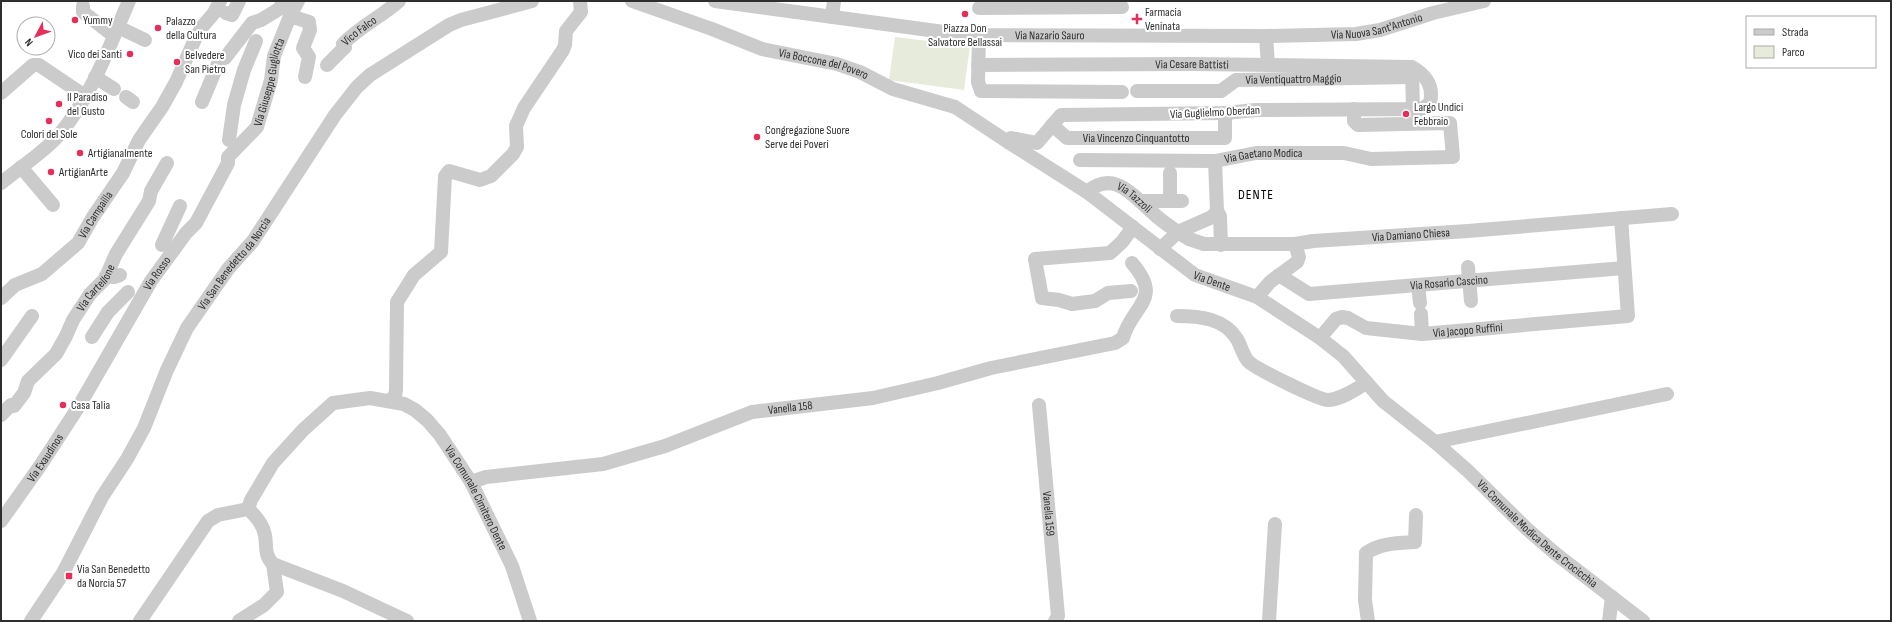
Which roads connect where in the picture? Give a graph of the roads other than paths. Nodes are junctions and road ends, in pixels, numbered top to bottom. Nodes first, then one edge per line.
1 (129, 1) edge
2 (239, 1) edge
3 (289, 1) edge
4 (298, 1) edge
5 (399, 1) edge
6 (532, 1) edge
7 (580, 1) edge
8 (632, 1) edge
9 (714, 1) edge
10 (834, 1) edge
11 (1484, 1) edge
12 (734, 2) edge
13 (83, 6) dead end
14 (1122, 7) dead end
15 (220, 8) edge
16 (979, 8) dead end
17 (290, 16) junction
18 (832, 17) junction
19 (259, 31) junction
20 (116, 32) junction
21 (979, 35) junction
22 (1266, 36) junction
23 (145, 40) dead end
24 (978, 64) junction
25 (327, 65) dead end
26 (1268, 65) junction
27 (1408, 72) junction
28 (95, 77) junction
29 (305, 77) dead end
30 (114, 89) dead end
31 (1137, 91) dead end
32 (1185, 91) junction
33 (1122, 92) dead end
34 (1, 93) edge
35 (85, 96) junction
36 (202, 102) dead end
37 (1354, 109) junction
38 (1410, 110) junction
39 (1228, 113) junction
40 (1186, 114) junction
41 (1122, 122) dead end
42 (1052, 125) junction
43 (229, 140) dead end
44 (1008, 142) junction
45 (1123, 149) junction
46 (228, 157) joint
47 (1231, 157) junction
48 (1080, 160) dead end
49 (1215, 161) junction
50 (167, 163) dead end
51 (21, 167) junction
52 (1170, 173) dead end
53 (1, 183) edge
54 (1087, 192) junction
55 (1140, 201) junction
56 (53, 205) dead end
57 (180, 206) dead end
58 (1217, 211) junction
59 (1672, 214) dead end
60 (1621, 218) junction
61 (1133, 227) junction
62 (1178, 232) junction
63 (1295, 244) junction
64 (162, 245) dead end
65 (1221, 245) junction
66 (1160, 249) junction
67 (1132, 263) dead end
68 (1468, 267) dead end
69 (1624, 268) junction
70 (1279, 275) junction
71 (1469, 282) junction
72 (1418, 285) junction
73 (1131, 291) dead end
74 (128, 292) dead end
75 (1257, 297) junction
76 (1, 298) edge
77 (1471, 301) dead end
78 (32, 316) dead end
79 (1177, 316) dead end
80 (1422, 334) junction
81 (92, 337) dead end
82 (1320, 338) junction
83 (1, 360) edge
84 (1367, 383) junction
85 (86, 392) joint
86 (1668, 394) dead end
87 (390, 400) junction
88 (1039, 405) dead end
89 (9, 409) edge
90 (1435, 442) junction
91 (471, 482) junction
92 (248, 509) junction
93 (1416, 515) dead end
94 (1, 521) edge
95 (1275, 524) dead end
96 (273, 564) junction
97 (1612, 597) junction
98 (31, 621) edge
99 (140, 621) edge
100 (239, 621) edge
101 (407, 621) edge
102 (530, 621) edge
103 (1055, 621) edge
104 (1269, 621) edge
105 (1368, 621) edge
106 (1609, 621) edge
107 (1642, 621) edge

1 - 20 street
2 - 15 street, Via Campailla
3 - 19 street
4 - 17 street, Via Giuseppe Gugliotta
5 - 25 street, Vico Falco
6 - 98 street, Via San Benedetto da Norcia
7 - 87 street
8 - 44 street, Via Boccone del Povero
9 - 12 street, Via Nazario Sauro
10 - 18 street
11 - 22 street, Via Nuova Sant'Antonio
12 - 18 street, Via Nazario Sauro
13 - 20 street
14 - 16 street
15 - 76 street, Via Campailla
17 - 29 street
17 - 46 street, Via Giuseppe Gugliotta
18 - 21 street, Via Nazario Sauro
19 - 36 street
19 - 43 street
20 - 23 street
20 - 28 street
21 - 22 street, Via Nazario Sauro
21 - 24 street
22 - 26 street
24 - 26 street, Via Cesare Battisti
24 - 33 street
26 - 27 street, Via Cesare Battisti
27 - 32 street, Via Ventiquattro Maggio
27 - 38 street
27 - 38 street
28 - 30 street
28 - 35 street
31 - 32 street, Via Ventiquattro Maggio
32 - 40 street
34 - 35 street
35 - 51 street
37 - 38 street, Via Guglielmo Oberdan
37 - 39 street, Via Guglielmo Oberdan
37 - 47 street, Via Gaetano Modica
39 - 40 street, Via Guglielmo Oberdan
39 - 45 street, Via Vincenzo Cinquantotto
39 - 47 street
40 - 42 street, Via Guglielmo Oberdan
41 - 45 street
42 - 44 street, Via Guglielmo Oberdan
42 - 45 street, Via Vincenzo Cinquantotto
44 - 54 street, Via Dente
45 - 48 street, Via Gaetano Modica
45 - 49 street, Via Gaetano Modica
46 - 85 street, Via Rosso
47 - 49 street, Via Gaetano Modica
49 - 58 street
50 - 89 street, Via Cartellone
51 - 53 street
51 - 56 street
52 - 55 street
54 - 55 street, Via Tazzoli
54 - 61 street, Via Dente
55 - 62 street, Via Tazzoli
57 - 64 street
58 - 62 street
58 - 65 street
59 - 60 street, Via Damiano Chiesa
60 - 63 street, Via Damiano Chiesa
60 - 69 street
61 - 66 street, Via Dente
61 - 73 street
62 - 65 street, Via Damiano Chiesa
62 - 66 street
63 - 65 street, Via Damiano Chiesa
63 - 70 street
66 - 75 street, Via Dente
67 - 91 street, Vanella 158
68 - 71 street
69 - 71 street, Via Rosario Cascino
69 - 80 street, Via Jacopo Ruffini
70 - 72 street, Via Rosario Cascino
70 - 75 street
71 - 72 street, Via Rosario Cascino
71 - 77 street
72 - 80 street
74 - 81 street
75 - 82 street, Via Dente
78 - 83 street
79 - 84 street
80 - 82 street, Via Jacopo Ruffini
82 - 84 street, Via Dente
84 - 90 street, Via Dente
85 - 94 street, Via Exaudinos
86 - 90 street
87 - 91 street, Via Comunale Cimitero Dente
87 - 92 street, Via Comunale Cimitero Dente
88 - 103 street, Vanella 159
90 - 97 street, Via Comunale Modica Dente Crocicchia
91 - 102 street, Via Comunale Cimitero Dente
92 - 96 street
92 - 99 street
93 - 105 street
95 - 104 street
96 - 100 street
96 - 101 street
97 - 106 street
97 - 107 street, Via Comunale Modica Dente Crocicchia

